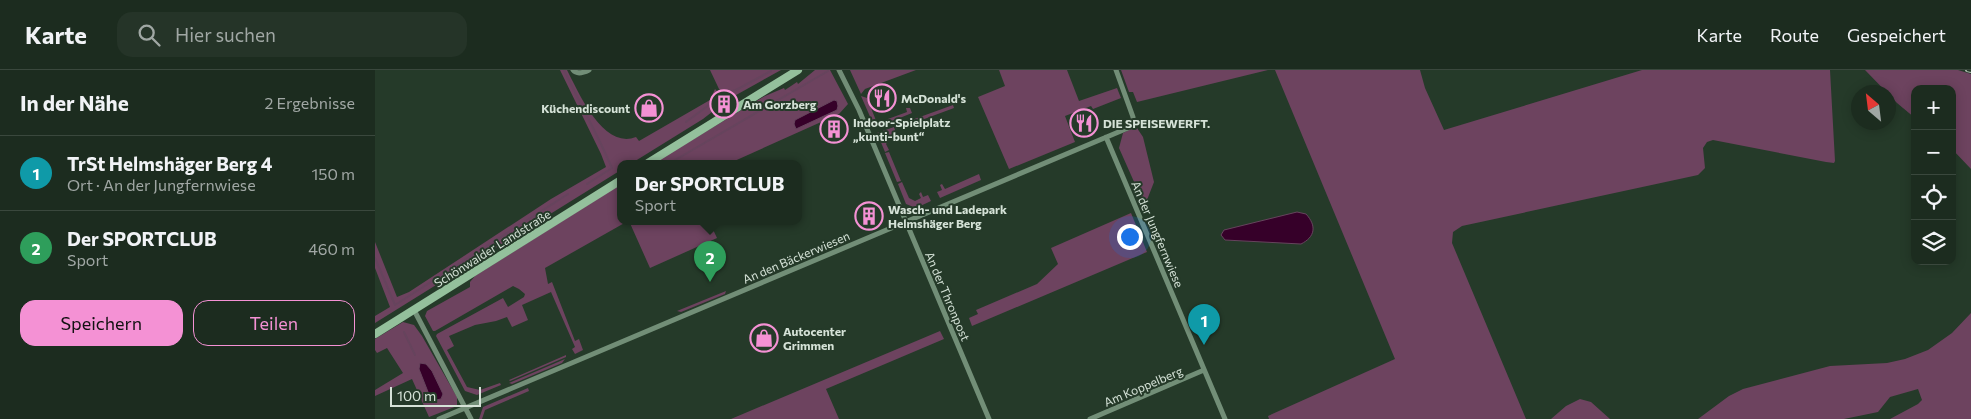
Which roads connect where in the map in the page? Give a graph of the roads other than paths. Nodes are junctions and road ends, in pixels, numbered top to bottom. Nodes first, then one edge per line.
1 (573, 70) edge
2 (589, 70) edge
3 (798, 70) edge
4 (839, 70) edge
5 (1116, 70) edge
6 (1106, 137) junction
7 (653, 160) edge
8 (617, 183) edge
9 (905, 221) junction
10 (414, 310) junction
11 (375, 334) edge
12 (1205, 370) junction
13 (466, 407) junction
14 (439, 419) edge
15 (471, 419) edge
16 (989, 419) edge
17 (1090, 419) edge
18 (1225, 419) edge

1 - 2 street
3 - 7 main road
4 - 9 street, An der Thronpost
5 - 6 street
6 - 9 street, An den Bäckerwiesen
6 - 12 street, An der Jungfernwiese
8 - 10 main road, Schönwalder Landstraße
9 - 13 street, An den Bäckerwiesen
9 - 16 street, An der Thronpost
10 - 11 main road, Schönwalder Landstraße
10 - 13 street
12 - 17 street, Am Koppelberg
12 - 18 street, An der Jungfernwiese
13 - 14 street, An den Bäckerwiesen
13 - 15 street

